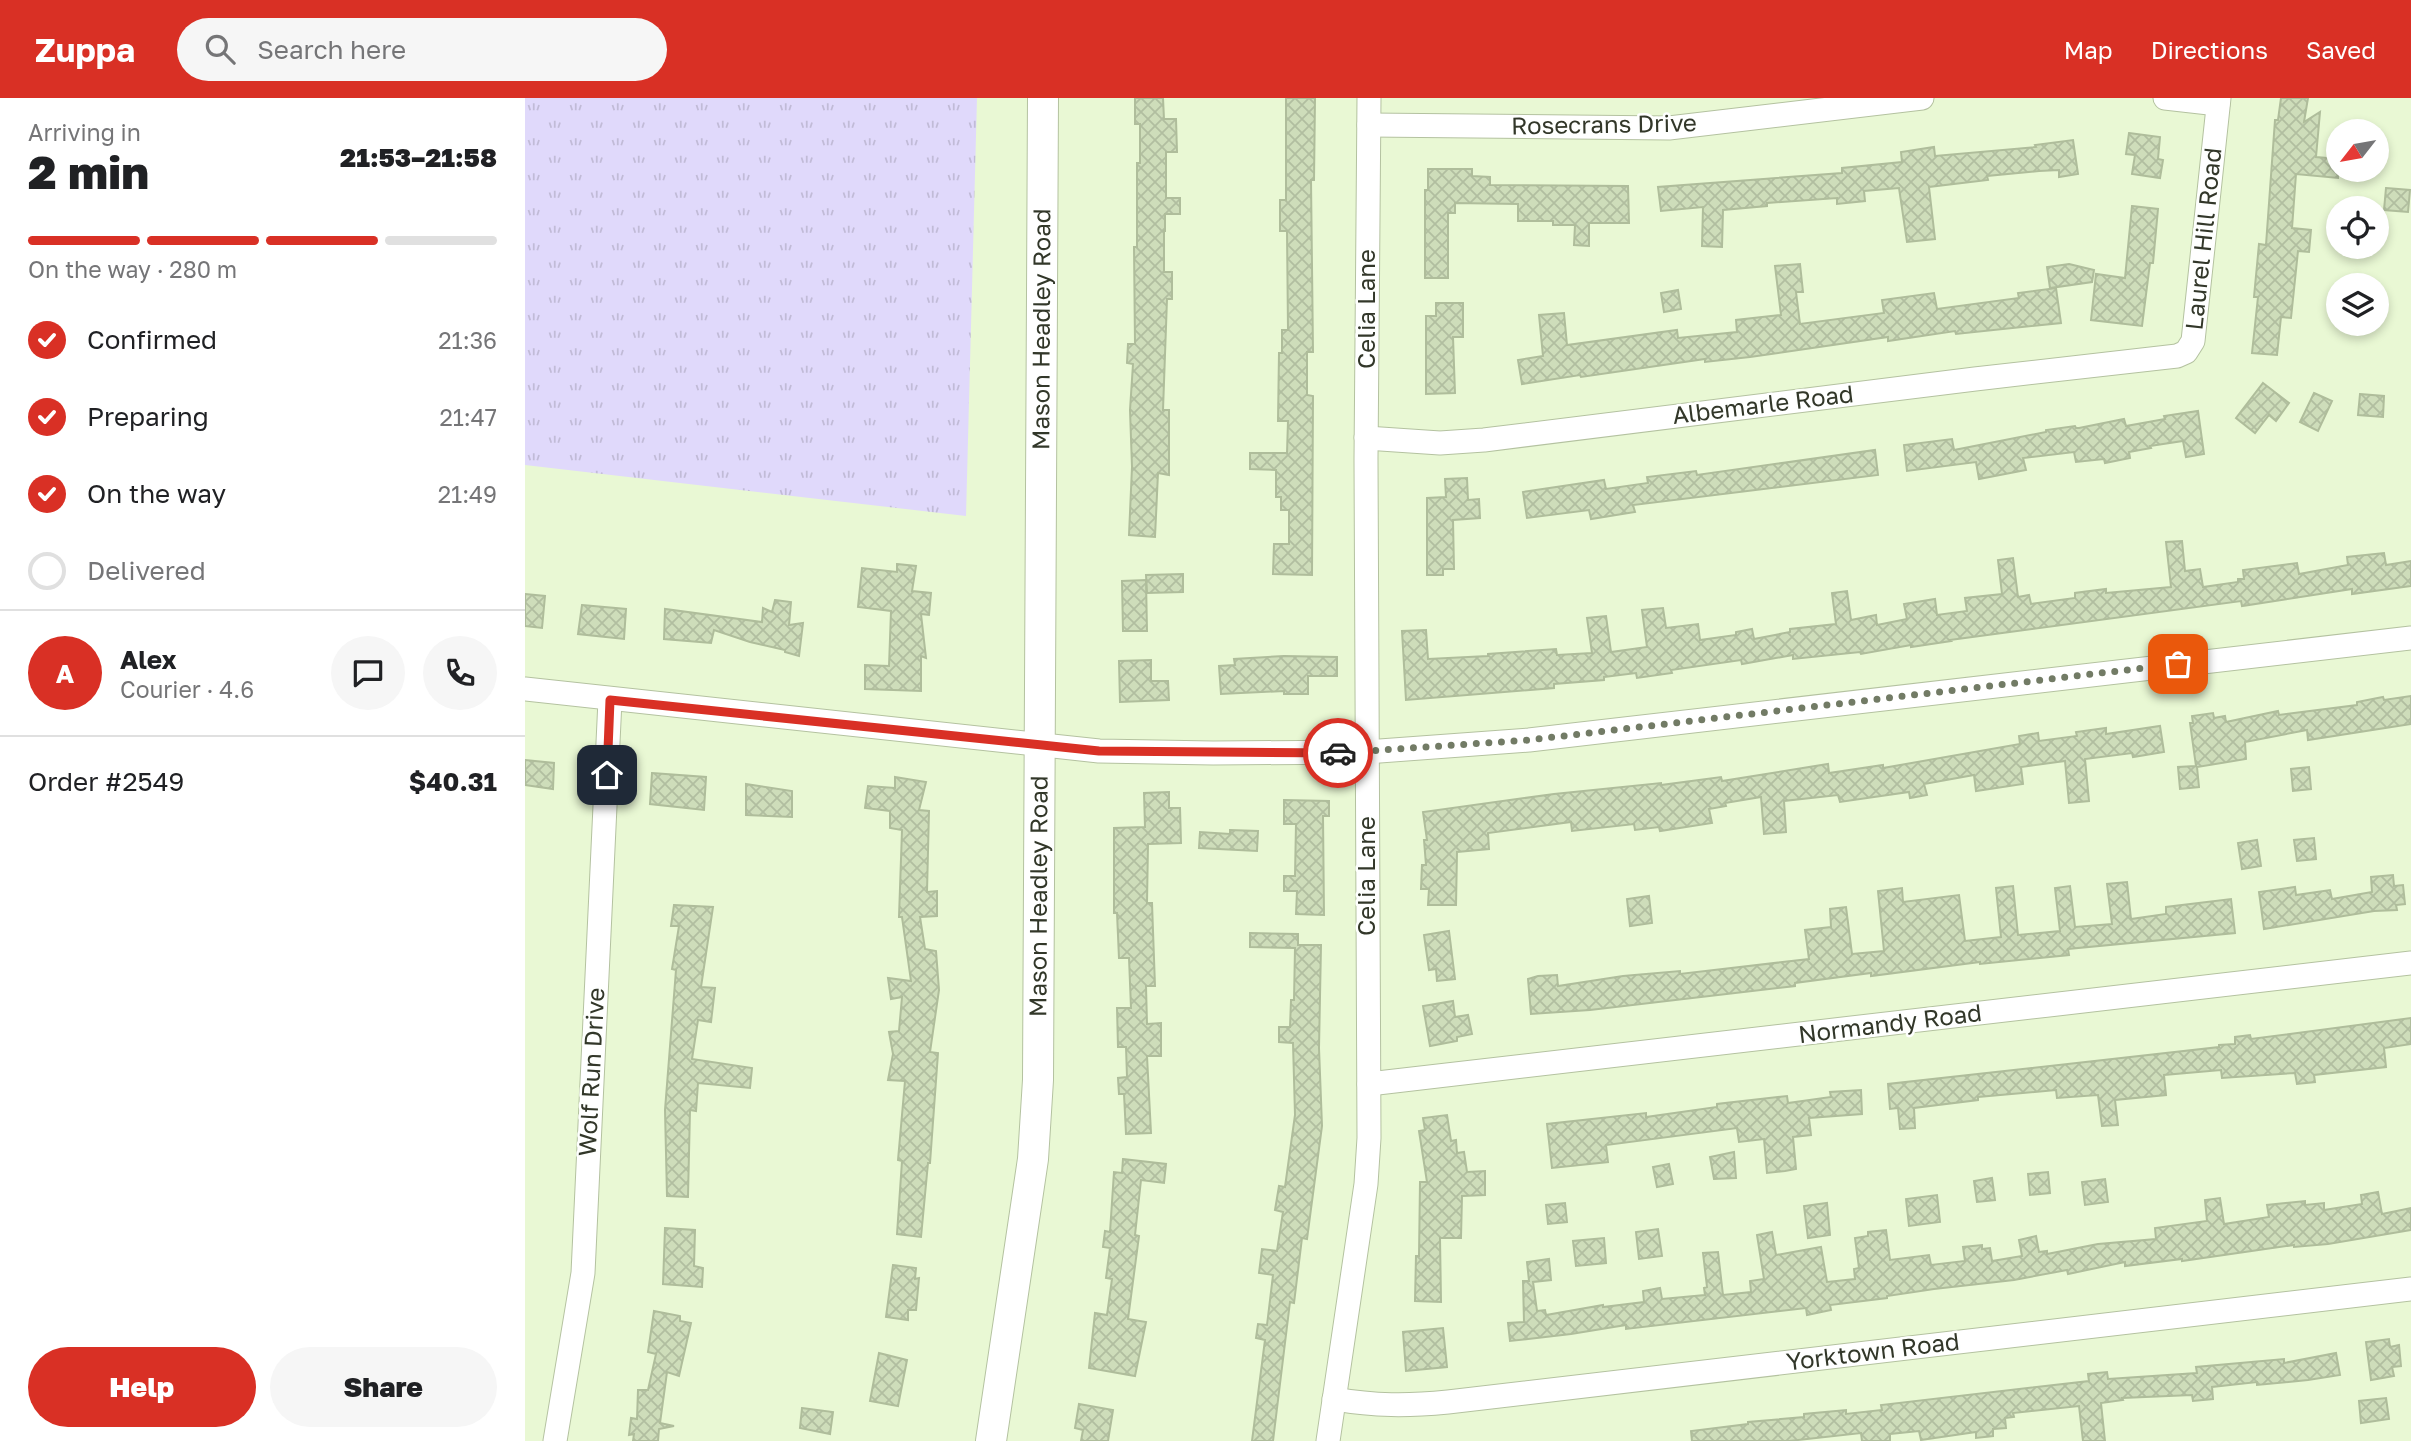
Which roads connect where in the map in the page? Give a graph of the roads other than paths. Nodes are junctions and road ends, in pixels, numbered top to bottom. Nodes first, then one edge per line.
1 (1043, 98) edge
2 (1369, 98) edge
3 (1922, 98) edge
4 (2165, 98) edge
5 (2218, 101) edge
6 (1369, 125) junction
7 (2160, 359) joint
8 (1366, 439) junction
9 (2411, 638) edge
10 (525, 689) edge
11 (610, 700) junction
12 (1039, 746) junction
13 (1366, 752) junction
14 (2411, 963) edge
15 (1369, 1084) junction
16 (2411, 1289) edge
17 (1334, 1399) junction
18 (555, 1441) edge
19 (991, 1441) edge
20 (1328, 1441) edge

1 - 12 main road, Mason Headley Road
2 - 6 street, Celia Lane
3 - 6 street, Rosecrans Drive
4 - 5 street
5 - 7 street, Laurel Hill Road
6 - 8 street, Celia Lane
7 - 8 street, Albemarle Road
8 - 13 street, Celia Lane
9 - 13 street
10 - 11 street
11 - 12 street
11 - 18 street, Wolf Run Drive
12 - 13 street
12 - 19 main road, Mason Headley Road
13 - 15 street, Celia Lane
14 - 15 street, Normandy Road
15 - 17 street, Celia Lane
16 - 17 street, Yorktown Road
17 - 20 street, Celia Lane

